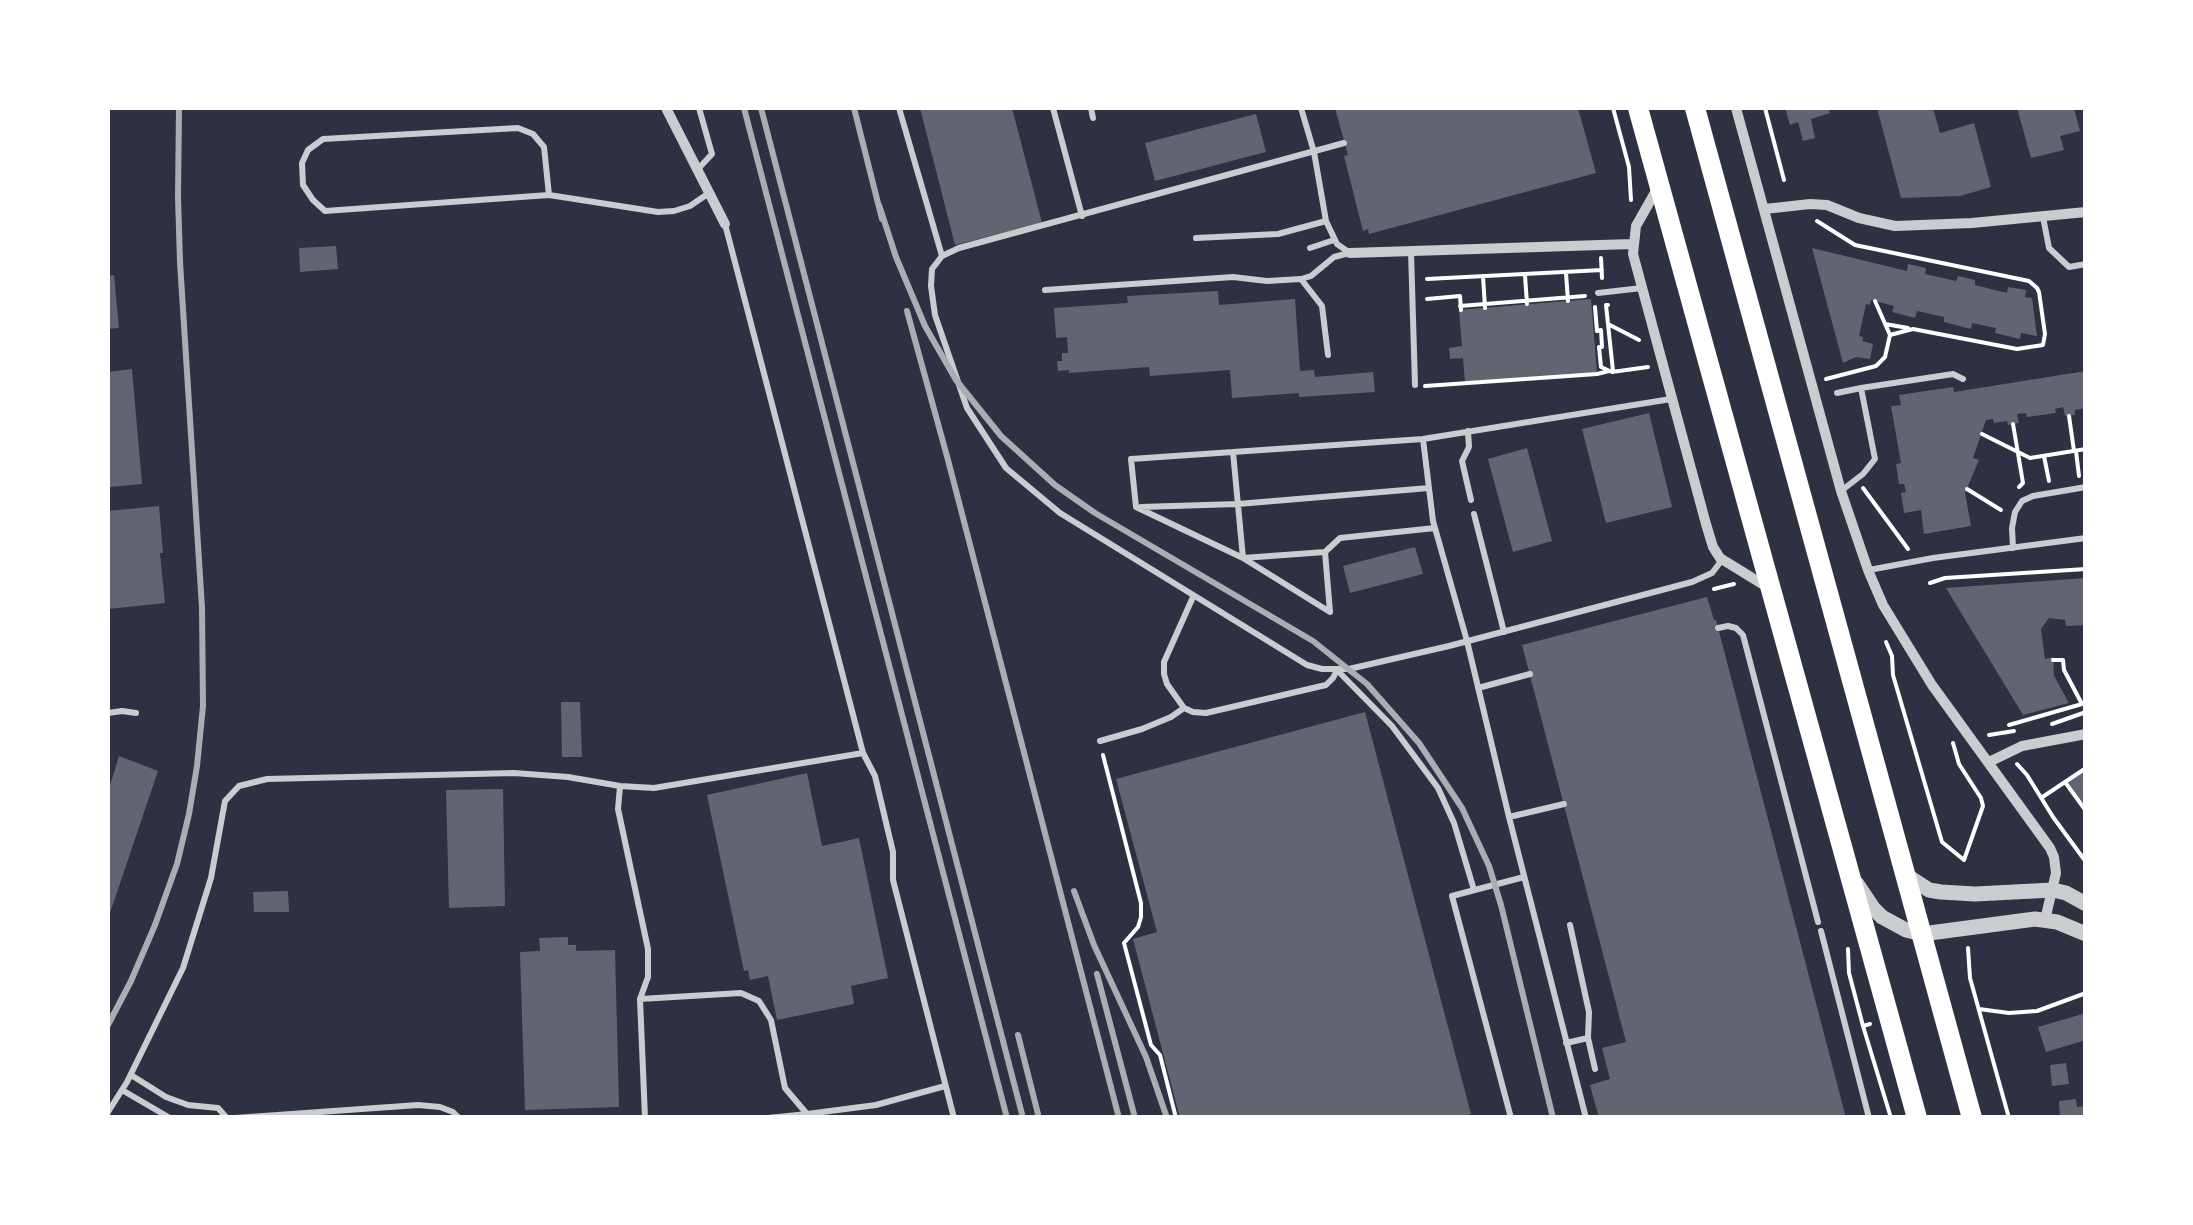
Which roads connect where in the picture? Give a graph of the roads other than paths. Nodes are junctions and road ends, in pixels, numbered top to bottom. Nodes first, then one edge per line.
1 (666, 108) edge
2 (699, 108) edge
3 (899, 108) edge
4 (1053, 108) edge
5 (1090, 108) edge
6 (1301, 108) edge
7 (1638, 108) edge
8 (1695, 108) edge
9 (1736, 108) edge
10 (1093, 118) dead end
11 (1344, 143) dead end
12 (1314, 152) junction
13 (698, 169) junction
14 (1660, 184) junction
15 (710, 193) junction
16 (549, 195) junction
17 (1765, 209) junction
18 (2086, 212) edge
19 (1082, 216) junction
20 (2043, 217) junction
21 (1326, 221) junction
22 (724, 224) joint
23 (1196, 238) dead end
24 (1334, 240) junction
25 (1632, 244) junction
26 (1310, 248) dead end
27 (1411, 252) junction
28 (1350, 253) junction
29 (942, 256) junction
30 (2086, 264) edge
31 (1301, 279) junction
32 (1642, 288) junction
33 (1045, 290) dead end
34 (1598, 293) dead end
35 (1328, 355) dead end
36 (1963, 380) dead end
37 (1415, 385) road end
38 (1861, 388) junction
39 (1837, 393) dead end
40 (1672, 399) junction
41 (1468, 431) junction
42 (1422, 439) junction
43 (1233, 452) junction
44 (2083, 487) edge
45 (1429, 488) junction
46 (1841, 491) junction
47 (1470, 500) dead end
48 (1238, 504) junction
49 (1136, 507) junction
50 (1474, 514) dead end
51 (1435, 528) junction
52 (2086, 538) edge
53 (2013, 548) junction
54 (1325, 552) junction
55 (1242, 558) junction
56 (1722, 560) junction
57 (1868, 570) junction
58 (1774, 596) junction
59 (1193, 597) junction
60 (1718, 628) dead end
61 (1504, 632) junction
62 (1467, 641) junction
63 (1337, 670) junction
64 (1530, 674) dead end
65 (1478, 688) junction
66 (1184, 708) junction
67 (136, 712) dead end
68 (108, 714) edge
69 (2086, 734) edge
70 (1100, 741) road end
71 (863, 753) junction
72 (1989, 762) junction
73 (620, 786) junction
74 (1564, 804) dead end
75 (1509, 818) junction
76 (1850, 872) junction
77 (1906, 875) junction
78 (1524, 877) junction
79 (1474, 890) junction
80 (2052, 890) junction
81 (2086, 904) edge
82 (2045, 920) junction
83 (1818, 922) dead end
84 (1570, 925) dead end
85 (1820, 932) dead end
86 (1922, 934) junction
87 (2086, 934) edge
88 (640, 999) junction
89 (1588, 1038) junction
90 (1566, 1043) junction
91 (1595, 1069) dead end
92 (131, 1075) junction
93 (945, 1086) junction
94 (122, 1090) junction
95 (108, 1112) edge
96 (807, 1116) edge
97 (170, 1118) edge
98 (227, 1118) edge
99 (235, 1118) edge
100 (458, 1118) edge
101 (645, 1118) edge
102 (768, 1118) edge
103 (954, 1118) edge
104 (1511, 1118) edge
105 (1586, 1118) edge
106 (1869, 1118) edge
107 (1917, 1118) edge
108 (1972, 1118) edge

1 - 13 street
2 - 13 lane
3 - 29 lane
4 - 19 lane
5 - 10 lane
6 - 12 lane
7 - 14 main road
8 - 77 main road
9 - 17 street
11 - 12 lane
12 - 19 lane
12 - 21 lane
13 - 15 street
14 - 25 street
14 - 58 main road
15 - 16 lane
15 - 22 street
16 - 16 lane
17 - 20 street
17 - 46 street
18 - 20 street
19 - 29 lane
20 - 30 lane
21 - 23 lane
21 - 24 lane
22 - 71 lane
24 - 26 lane
24 - 28 lane
25 - 27 street
25 - 32 street
27 - 28 street
27 - 37 lane
28 - 31 lane
29 - 59 lane
31 - 33 lane
31 - 35 lane
32 - 34 lane
32 - 40 street
36 - 38 lane
38 - 39 lane
38 - 46 lane
40 - 41 lane
40 - 56 street
41 - 42 lane
41 - 47 lane
42 - 43 lane
42 - 45 lane
43 - 48 lane
43 - 49 lane
44 - 53 lane
45 - 48 lane
45 - 51 lane
46 - 57 street
48 - 49 lane
48 - 55 lane
49 - 55 lane
50 - 61 lane
51 - 54 lane
51 - 62 lane
52 - 53 lane
53 - 57 lane
54 - 55 lane
54 - 55 lane
56 - 58 street
56 - 61 lane
57 - 72 street
58 - 76 main road
59 - 63 lane
59 - 66 lane
60 - 83 lane
61 - 62 lane
62 - 63 lane
62 - 65 lane
63 - 66 lane
63 - 79 lane
64 - 65 lane
65 - 75 lane
66 - 70 lane
67 - 68 lane
69 - 72 street
71 - 73 lane
71 - 93 lane
72 - 80 street
73 - 88 lane
73 - 92 lane
74 - 75 lane
75 - 78 lane
76 - 86 street
76 - 107 main road
77 - 80 street
77 - 86 main road
78 - 79 lane
78 - 90 lane
79 - 104 lane
80 - 81 street
80 - 82 street
82 - 86 street
82 - 87 street
84 - 89 lane
85 - 106 lane
86 - 108 main road
88 - 96 lane
88 - 101 lane
89 - 90 lane
89 - 91 lane
90 - 105 lane
92 - 94 lane
92 - 98 lane
93 - 96 lane
93 - 103 lane
94 - 95 lane
94 - 97 lane
96 - 102 lane
99 - 100 lane

